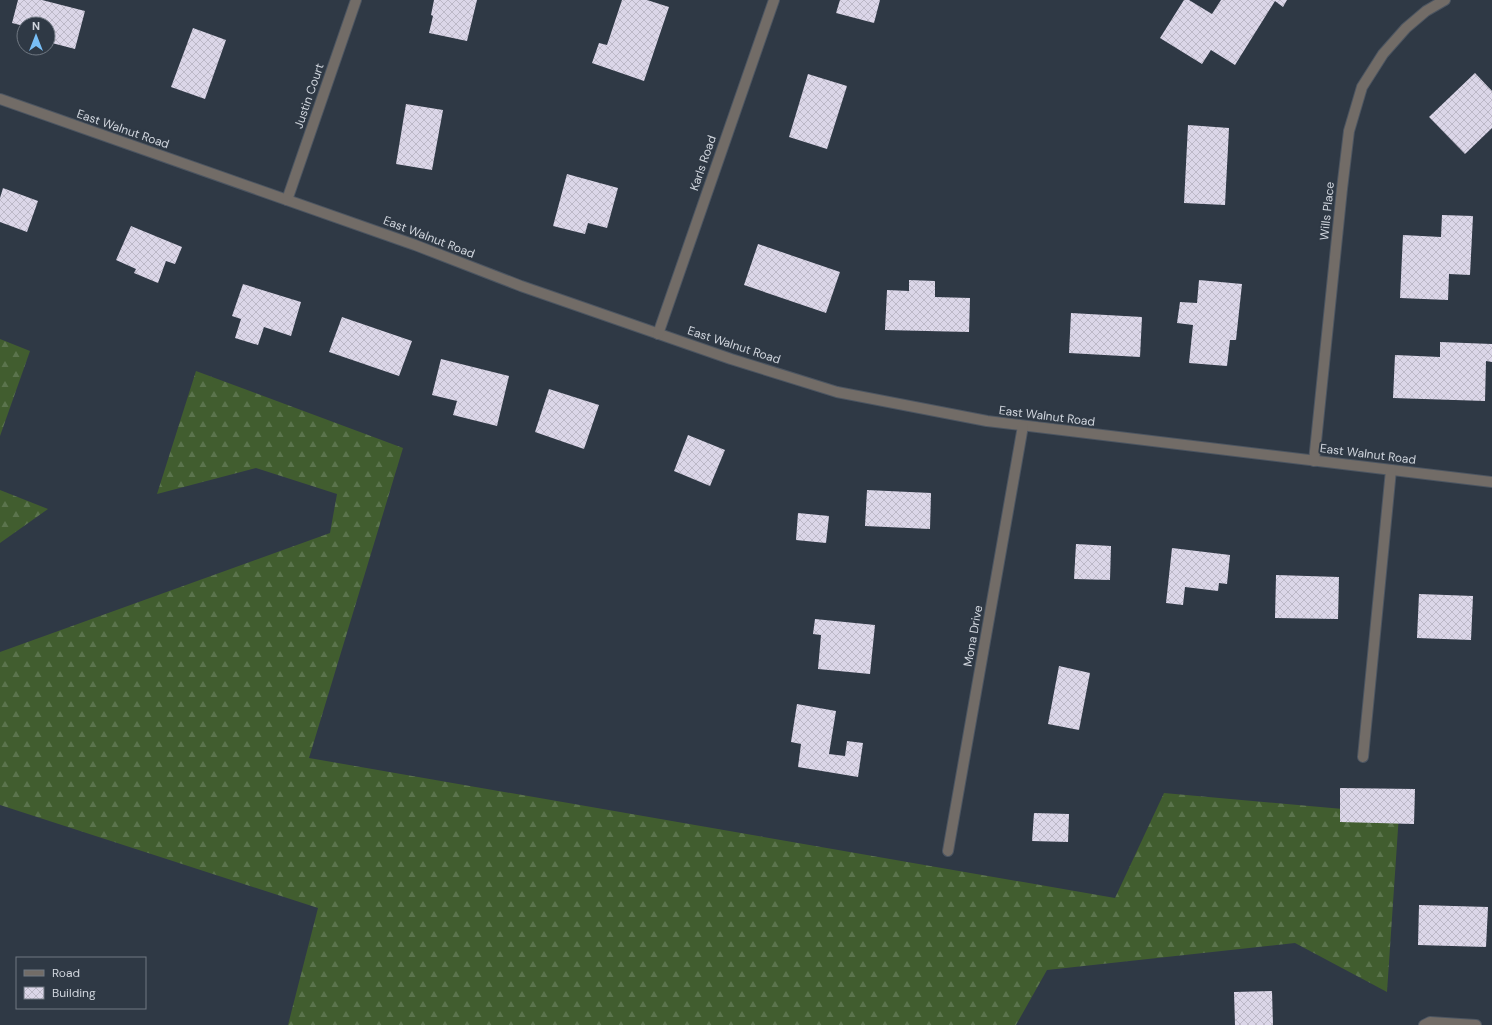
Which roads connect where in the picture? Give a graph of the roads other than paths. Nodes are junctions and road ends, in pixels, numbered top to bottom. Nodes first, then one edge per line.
1 (356, 0) edge
2 (774, 0) edge
3 (1445, 0) edge
4 (0, 99) edge
5 (287, 200) junction
6 (658, 334) junction
7 (1023, 426) junction
8 (1314, 461) junction
9 (1391, 470) junction
10 (1492, 482) edge
11 (1363, 757) dead end
12 (948, 850) dead end
13 (1424, 1025) edge
14 (1475, 1025) edge

1 - 5 street, Justin Court
2 - 6 street, Karls Road
3 - 8 street, Wills Place
4 - 5 street, East Walnut Road
5 - 6 street, East Walnut Road
6 - 7 street, East Walnut Road
7 - 8 street, East Walnut Road
7 - 12 street, Mona Drive
8 - 9 street, East Walnut Road
9 - 10 street, East Walnut Road
9 - 11 street
13 - 14 street

